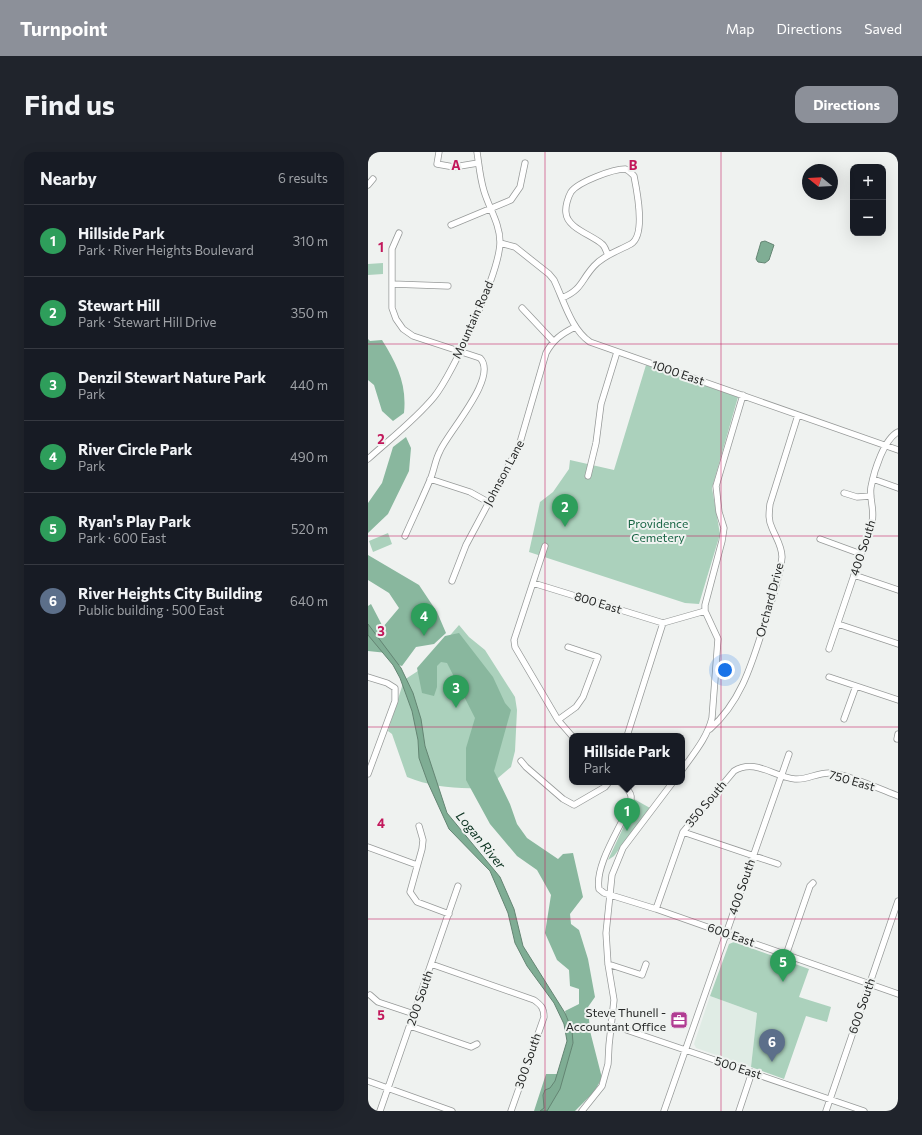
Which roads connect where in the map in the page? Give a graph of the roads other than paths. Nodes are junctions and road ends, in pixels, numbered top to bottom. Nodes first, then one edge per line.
1 (439, 152) edge
2 (476, 152) edge
3 (478, 163) junction
4 (525, 163) dead end
5 (373, 179) dead end
6 (368, 185) edge
7 (490, 210) junction
8 (451, 226) dead end
9 (399, 233) dead end
10 (500, 243) junction
11 (608, 255) junction
12 (392, 284) junction
13 (448, 286) dead end
14 (562, 298) junction
15 (522, 308) dead end
16 (575, 327) junction
17 (553, 341) junction
18 (460, 351) junction
19 (617, 352) junction
20 (743, 395) junction
21 (798, 416) junction
22 (898, 432) edge
23 (885, 446) junction
24 (898, 450) edge
25 (368, 459) edge
26 (588, 476) dead end
27 (430, 479) junction
28 (873, 479) junction
29 (898, 488) edge
30 (844, 493) dead end
31 (871, 496) junction
32 (488, 502) junction
33 (404, 536) dead end
34 (820, 539) dead end
35 (545, 546) dead end
36 (862, 554) junction
37 (854, 575) junction
38 (452, 581) dead end
39 (533, 583) junction
40 (898, 590) edge
41 (705, 611) junction
42 (663, 623) junction
43 (838, 624) junction
44 (898, 644) edge
45 (568, 647) dead end
46 (829, 649) dead end
47 (368, 677) edge
48 (829, 677) dead end
49 (856, 686) junction
50 (898, 700) edge
51 (844, 719) dead end
52 (558, 720) junction
53 (709, 729) junction
54 (569, 733) edge
55 (628, 733) edge
56 (789, 754) dead end
57 (521, 761) dead end
58 (685, 766) edge
59 (368, 774) edge
60 (781, 775) junction
61 (607, 785) edge
62 (623, 785) edge
63 (671, 785) edge
64 (898, 796) edge
65 (419, 826) dead end
66 (683, 832) junction
67 (368, 847) edge
68 (753, 856) junction
69 (778, 864) dead end
70 (417, 865) junction
71 (813, 883) dead end
72 (458, 886) dead end
73 (609, 895) junction
74 (898, 901) edge
75 (656, 909) junction
76 (897, 909) edge
77 (449, 914) junction
78 (726, 934) junction
79 (786, 955) junction
80 (431, 964) junction
81 (608, 964) junction
82 (646, 964) dead end
83 (869, 985) junction
84 (898, 994) edge
85 (370, 995) dead end
86 (414, 1014) junction
87 (612, 1025) junction
88 (410, 1026) junction
89 (477, 1044) dead end
90 (685, 1050) junction
91 (752, 1072) junction
92 (368, 1081) edge
93 (389, 1088) junction
94 (830, 1100) junction
95 (380, 1111) edge
96 (452, 1111) edge
97 (511, 1111) edge
98 (582, 1111) edge
99 (664, 1111) edge
100 (739, 1111) edge
101 (826, 1111) edge
102 (864, 1111) edge

1 - 3 street
2 - 3 street, Mountain Road
3 - 7 street, Mountain Road
4 - 7 street
5 - 6 street
7 - 8 street
7 - 10 street, Mountain Road
9 - 12 street
10 - 14 street, 1000 East
10 - 18 street, Mountain Road
11 - 11 street
11 - 14 street
12 - 13 street
12 - 18 street
14 - 16 street, 1000 East
15 - 17 street
16 - 17 street, Johnson Lane
16 - 19 street, 1000 East
17 - 32 street, Johnson Lane
18 - 25 street, Mountain Road
18 - 27 street
19 - 20 street, 1000 East
19 - 26 street
20 - 21 street, 1000 East
20 - 41 street
21 - 23 street, 1000 East
21 - 53 street, Orchard Drive
22 - 23 street
23 - 24 street, 1000 East
23 - 28 street, 400 South
27 - 32 street
27 - 33 street
28 - 29 street
28 - 31 street, 400 South
30 - 31 street
31 - 36 street, 400 South
32 - 38 street, Johnson Lane
34 - 36 street
35 - 39 street
36 - 37 street, 400 South
37 - 40 street
37 - 43 street, 400 South
39 - 42 street, 800 East
39 - 52 street
41 - 42 street
41 - 53 street
42 - 55 street
43 - 44 street
43 - 46 street, 400 South
45 - 52 street
47 - 59 street
48 - 49 street
49 - 50 street
49 - 51 street
52 - 54 street
53 - 58 street
56 - 60 street, 400 South
57 - 61 street
60 - 64 street, 750 East
60 - 66 street, 350 South
60 - 68 street, 400 South
62 - 73 street
63 - 73 street
65 - 70 street
66 - 68 street
66 - 75 street, 350 South
67 - 70 street
68 - 69 street
68 - 78 street, 400 South
70 - 77 street
71 - 79 street
72 - 77 street, 200 South
73 - 75 street, 600 East
73 - 81 street
74 - 76 street, 600 South
75 - 78 street, 600 East
76 - 83 street, 600 South
77 - 80 street, 200 South
78 - 79 street, 600 East
78 - 90 street, 400 South
79 - 83 street, 600 East
80 - 86 street, 200 South
80 - 97 street, 300 South
81 - 82 street
81 - 87 street
83 - 84 street, 600 East
83 - 94 street, 600 South
85 - 86 street
86 - 88 street, 200 South
87 - 90 street, 500 East
87 - 98 street
88 - 89 street
88 - 93 street, 200 South
90 - 91 street, 500 East
90 - 99 street, 400 South
91 - 94 street, 500 East
91 - 100 street
92 - 93 street
93 - 95 street, 200 South
93 - 96 street
94 - 101 street, 600 South
94 - 102 street, 500 East

